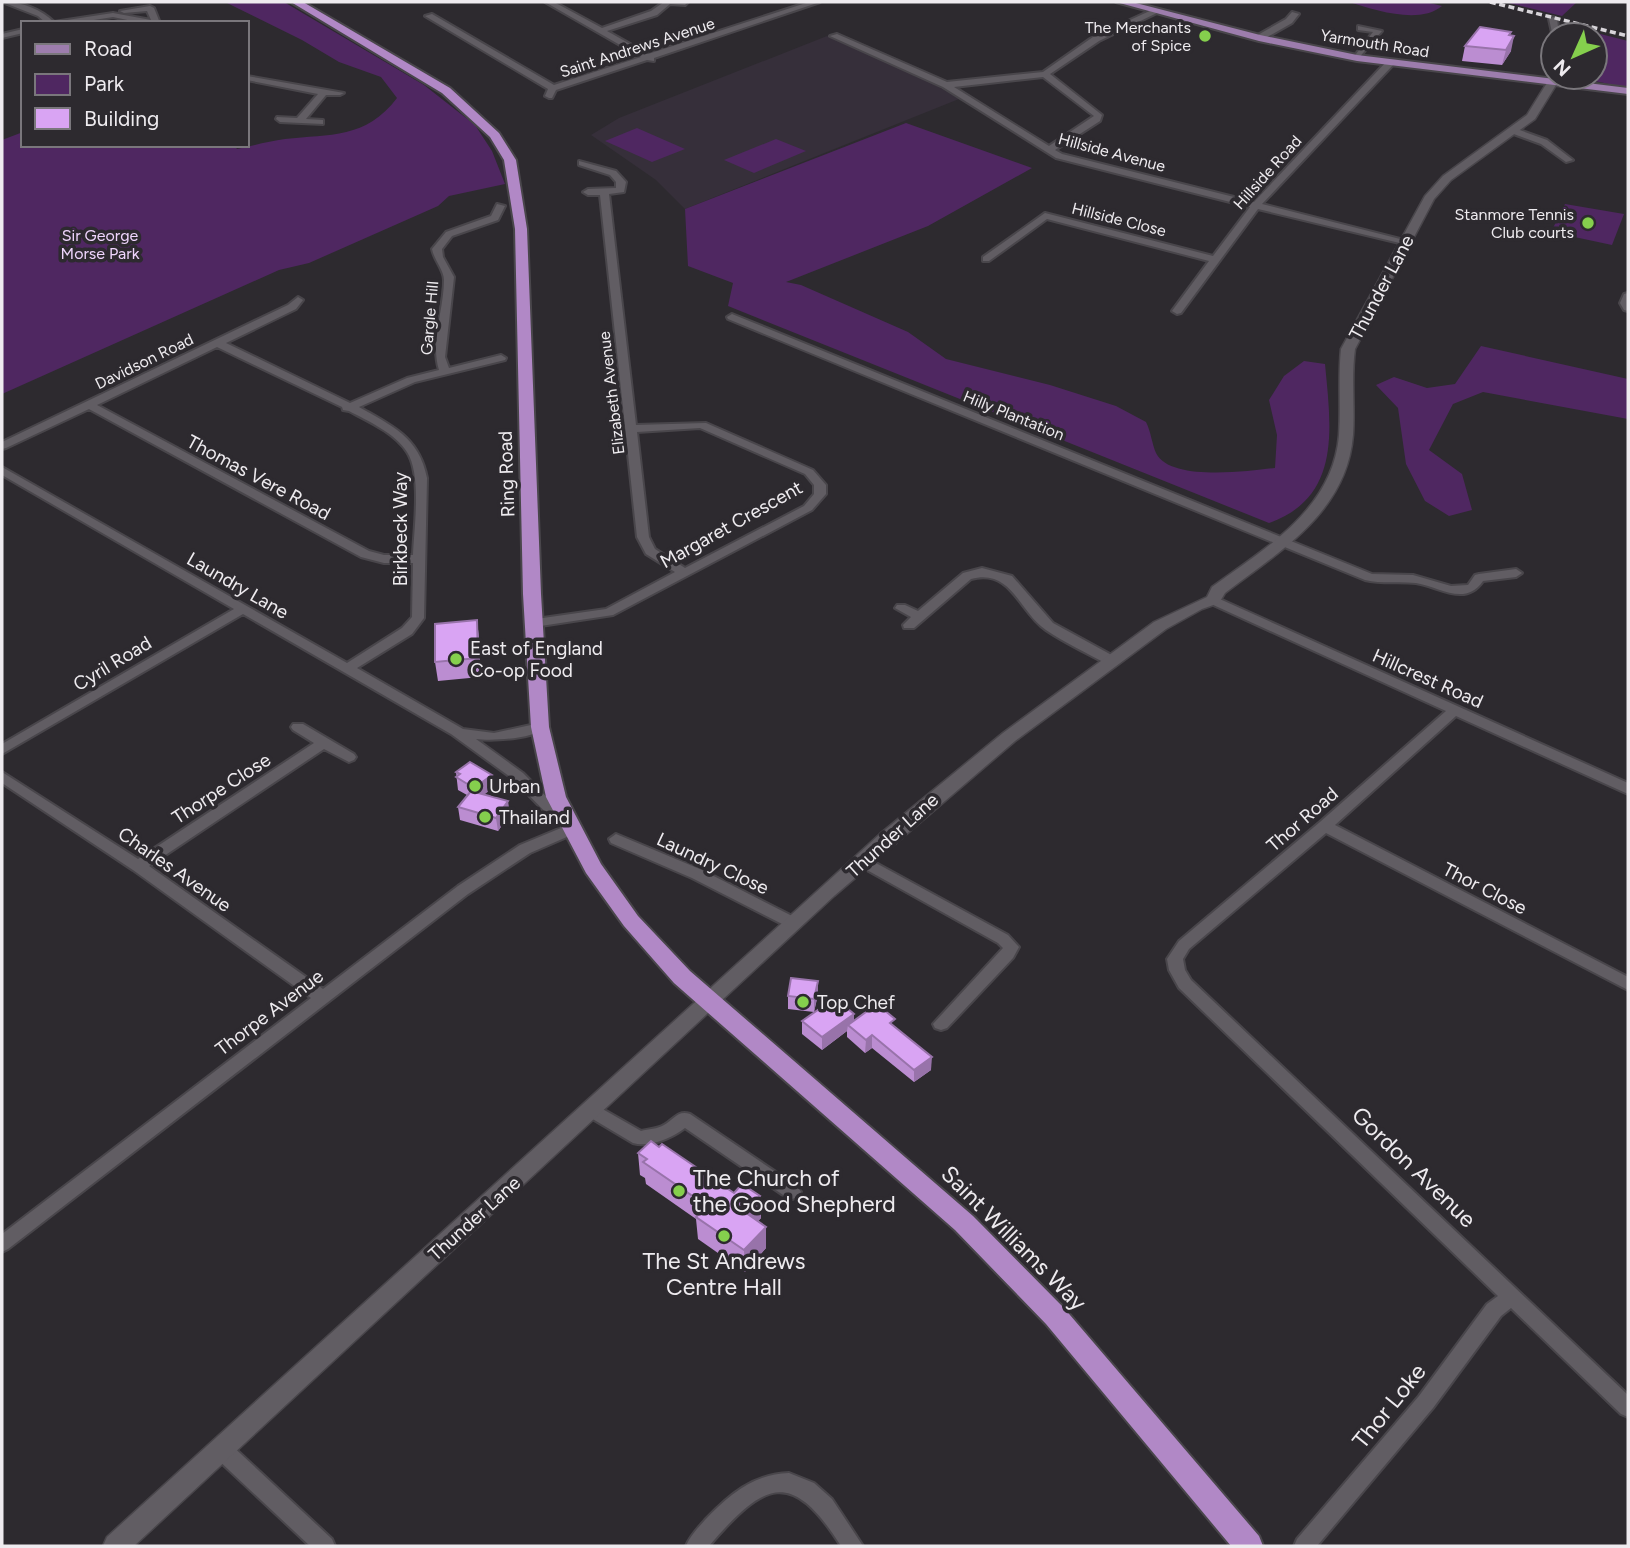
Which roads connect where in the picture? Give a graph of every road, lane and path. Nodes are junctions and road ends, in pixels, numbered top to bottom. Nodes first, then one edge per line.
1 (296, 2) edge
2 (549, 2) edge
3 (668, 2) edge
4 (816, 2) edge
5 (1121, 2) edge
6 (5, 3) edge
7 (685, 3) edge
8 (1157, 11) junction
9 (1295, 14) dead end
10 (429, 16) dead end
11 (48, 21) edge
12 (70, 21) edge
13 (148, 21) edge
14 (1361, 28) dead end
15 (21, 31) edge
16 (601, 31) junction
17 (1378, 31) junction
18 (1389, 33) dead end
19 (2, 36) edge
20 (834, 36) dead end
21 (1259, 38) junction
22 (1357, 58) junction
23 (651, 59) junction
24 (1390, 63) junction
25 (1045, 74) junction
26 (1539, 77) edge
27 (248, 78) edge
28 (946, 85) junction
29 (1609, 88) edge
30 (1549, 91) edge
31 (1628, 91) edge
32 (324, 93) junction
33 (340, 93) dead end
34 (280, 119) dead end
35 (299, 121) junction
36 (320, 122) dead end
37 (1514, 131) junction
38 (1573, 149) dead end
39 (1048, 151) junction
40 (1559, 151) junction
41 (1569, 160) dead end
42 (582, 163) dead end
43 (604, 191) junction
44 (589, 192) dead end
45 (499, 205) dead end
46 (1256, 205) junction
47 (489, 220) junction
48 (501, 226) dead end
49 (1405, 243) junction
50 (986, 259) dead end
51 (1216, 260) junction
52 (1628, 296) edge
53 (298, 300) dead end
54 (1628, 307) edge
55 (1177, 310) dead end
56 (732, 317) dead end
57 (218, 343) junction
58 (501, 358) dead end
59 (444, 370) junction
60 (90, 404) junction
61 (347, 408) junction
62 (630, 429) junction
63 (2, 446) edge
64 (2, 470) edge
65 (1283, 542) junction
66 (418, 559) junction
67 (683, 572) junction
68 (1510, 577) dead end
69 (1213, 600) junction
70 (901, 608) dead end
71 (242, 609) junction
72 (534, 623) junction
73 (1112, 661) junction
74 (347, 669) junction
75 (1454, 711) junction
76 (298, 727) dead end
77 (540, 727) junction
78 (456, 731) junction
79 (324, 743) junction
80 (2, 750) edge
81 (349, 757) dead end
82 (2, 777) edge
83 (1628, 789) edge
84 (1325, 825) junction
85 (571, 829) junction
86 (616, 839) dead end
87 (863, 861) junction
88 (138, 866) junction
89 (793, 923) junction
90 (1175, 956) joint
91 (1628, 984) edge
92 (323, 997) junction
93 (709, 1001) junction
94 (941, 1024) dead end
95 (592, 1110) junction
96 (792, 1192) dead end
97 (2, 1244) edge
98 (1512, 1296) junction
99 (1628, 1408) edge
100 (221, 1449) junction
101 (116, 1546) edge
102 (325, 1546) edge
103 (696, 1546) edge
104 (853, 1546) edge
105 (1249, 1546) edge
106 (1304, 1546) edge

1 - 72 highway, Ring Road
2 - 16 street
3 - 7 street
3 - 16 street
4 - 23 street, Saint Andrews Avenue
5 - 8 main road, Yarmouth Road
6 - 11 street
8 - 21 main road, Yarmouth Road
8 - 25 street
9 - 21 street
10 - 23 street, Saint Andrews Avenue
12 - 13 street
14 - 17 street
15 - 19 street
16 - 23 street
17 - 18 street
17 - 22 street
20 - 28 street, Hillside Avenue
21 - 22 main road, Yarmouth Road
22 - 24 main road, Yarmouth Road
24 - 26 main road, Yarmouth Road
24 - 46 street, Hillside Road
25 - 28 street
25 - 39 street
27 - 32 street
28 - 39 street, Hillside Avenue
29 - 31 main road, Yarmouth Road
30 - 37 street, Thunder Lane
32 - 33 street
32 - 35 street
34 - 35 street
35 - 36 street
37 - 40 street
37 - 49 street, Thunder Lane
38 - 40 street
39 - 46 street, Hillside Avenue
40 - 41 street
42 - 43 street
43 - 44 street
43 - 62 street, Elizabeth Avenue
45 - 47 street
46 - 49 street, Hillside Avenue
46 - 51 street, Hillside Road
47 - 48 street
47 - 59 street, Gargle Hill
49 - 65 street, Thunder Lane
50 - 51 street, Hillside Close
51 - 55 street, Hillside Road
52 - 54 street
53 - 57 street, Davidson Road
56 - 65 street, Hilly Plantation
57 - 60 street, Davidson Road
57 - 61 street, Birkbeck Way
58 - 59 street
59 - 61 street
60 - 63 street, Davidson Road
60 - 66 street, Thomas Vere Road
61 - 66 street, Birkbeck Way
62 - 67 street, Elizabeth Avenue
62 - 67 street, Margaret Crescent
64 - 71 street, Laundry Lane
65 - 68 street, Hilly Plantation
65 - 69 street, Thunder Lane
66 - 74 street, Birkbeck Way
67 - 72 street, Margaret Crescent
69 - 73 street, Thunder Lane
69 - 75 street, Hillcrest Road
70 - 73 street
71 - 74 street, Laundry Lane
71 - 80 street, Cyril Road
72 - 77 highway, Ring Road
73 - 87 street, Thunder Lane
74 - 78 street, Laundry Lane
75 - 83 street, Hillcrest Road
75 - 84 street, Thor Road
76 - 79 street
77 - 78 street, Laundry Lane
77 - 85 highway, Ring Road
78 - 85 street, Laundry Lane
79 - 81 street
79 - 88 street, Thorpe Close
82 - 88 street, Charles Avenue
84 - 90 street, Thor Road
84 - 91 street, Thor Close
85 - 92 street, Thorpe Avenue
85 - 93 highway, Ring Road
86 - 89 street, Laundry Close
87 - 89 street, Thunder Lane
87 - 94 street
88 - 92 street, Charles Avenue
89 - 93 street, Thunder Lane
90 - 98 street, Gordon Avenue
92 - 97 street, Thorpe Avenue
93 - 95 street, Thunder Lane
93 - 105 highway, Saint Williams Way
95 - 96 street
95 - 100 street, Thunder Lane
98 - 99 street, Gordon Avenue
98 - 106 street, Thor Loke
100 - 101 street, Thunder Lane
100 - 102 street
103 - 104 street

